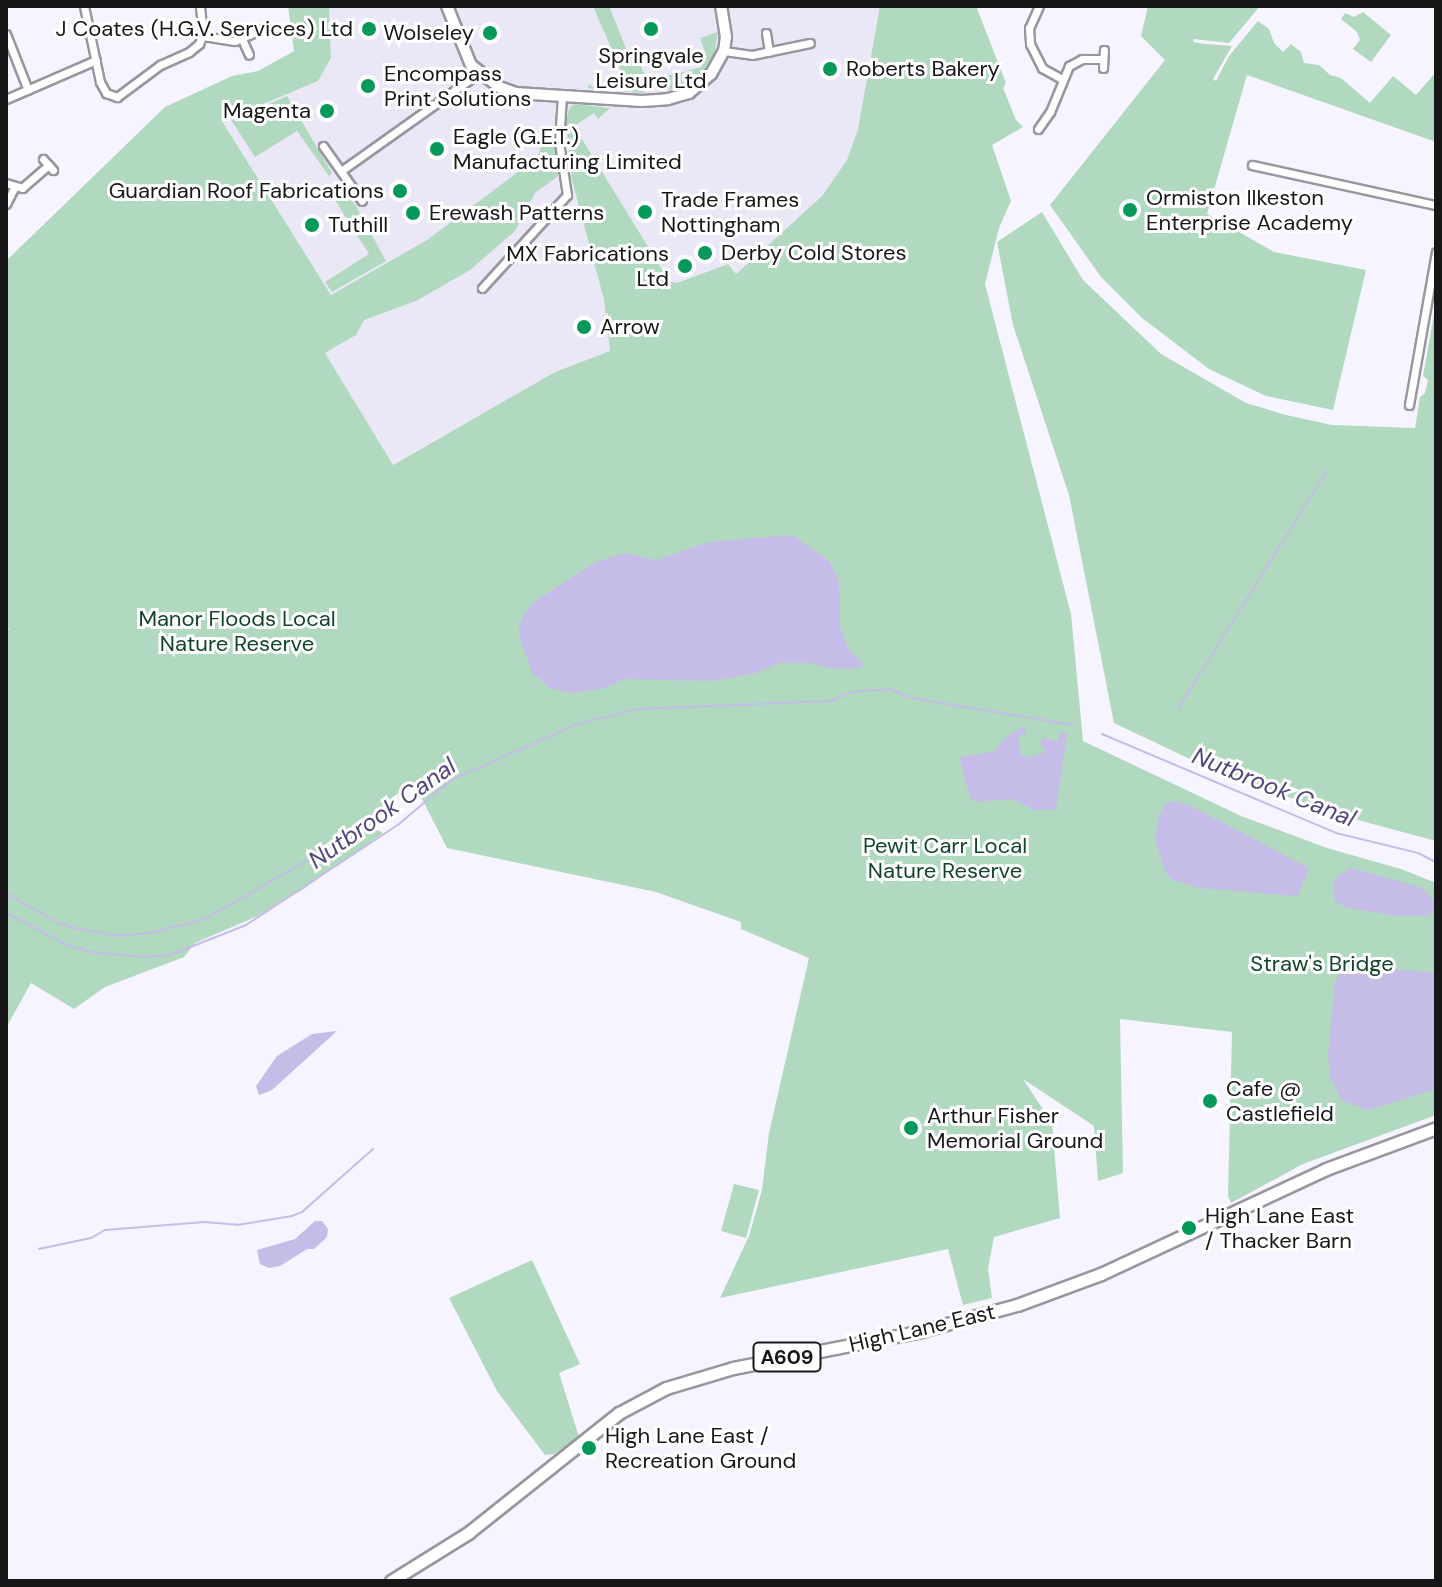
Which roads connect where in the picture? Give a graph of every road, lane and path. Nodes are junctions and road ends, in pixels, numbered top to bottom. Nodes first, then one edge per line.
1 (84, 6) edge
2 (200, 6) edge
3 (447, 6) edge
4 (721, 6) edge
5 (1039, 6) edge
6 (267, 27) dead end
7 (766, 33) dead end
8 (6, 34) edge
9 (203, 36) junction
10 (242, 39) junction
11 (810, 43) dead end
12 (724, 51) junction
13 (769, 52) junction
14 (249, 55) dead end
15 (1103, 59) dead end
16 (96, 60) junction
17 (479, 73) junction
18 (1062, 79) junction
19 (28, 90) junction
20 (562, 96) junction
21 (6, 99) edge
22 (1048, 116) junction
23 (1058, 123) dead end
24 (1038, 129) dead end
25 (323, 146) dead end
26 (48, 165) dead end
27 (1252, 165) dead end
28 (341, 171) junction
29 (10, 185) edge
30 (362, 201) dead end
31 (6, 204) edge
32 (1436, 205) edge
33 (540, 210) dead end
34 (547, 219) junction
35 (1436, 252) edge
36 (482, 288) dead end
37 (1413, 384) junction
38 (1422, 386) dead end
39 (1409, 405) dead end
40 (1436, 1128) edge
41 (391, 1581) edge

1 - 16 street
2 - 9 street
3 - 17 street
4 - 12 street
5 - 18 street
6 - 10 street
7 - 13 street
8 - 19 street
9 - 10 street
9 - 16 street
10 - 14 street
11 - 13 street
12 - 13 street
12 - 20 street
15 - 18 street
16 - 19 street
17 - 20 street
17 - 28 street
18 - 22 street
19 - 21 street
20 - 34 street
22 - 23 street
22 - 24 street
25 - 28 street
26 - 29 street
27 - 32 street
28 - 30 street
29 - 31 street
33 - 34 street
34 - 36 street
35 - 37 street
37 - 38 street
37 - 39 street
40 - 41 main road, High Lane East / A609

